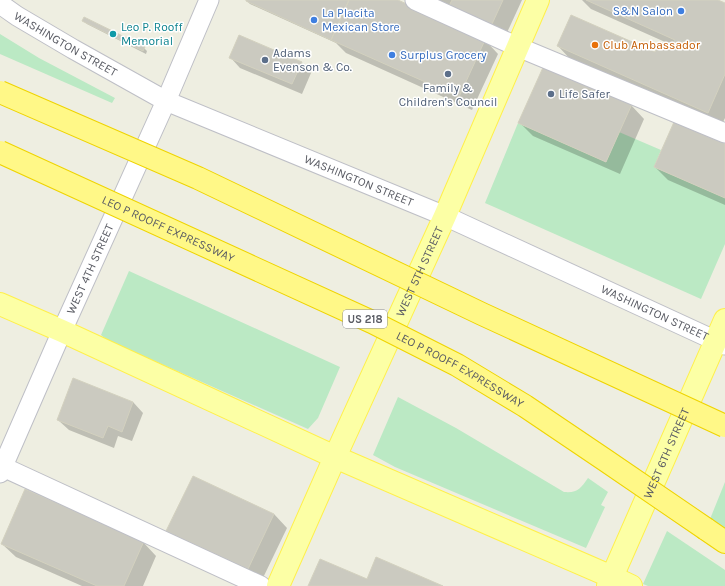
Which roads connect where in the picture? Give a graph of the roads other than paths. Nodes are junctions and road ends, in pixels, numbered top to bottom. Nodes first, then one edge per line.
1 (210, 0) edge
2 (415, 0) edge
3 (538, 0) edge
4 (0, 4) edge
5 (518, 47) junction
6 (0, 92) edge
7 (166, 101) junction
8 (725, 133) edge
9 (0, 152) edge
10 (445, 216) junction
11 (0, 304) edge
12 (725, 320) edge
13 (62, 330) junction
14 (720, 342) edge
15 (725, 426) edge
16 (335, 457) junction
17 (1, 470) edge
18 (725, 542) edge
19 (610, 581) edge
20 (261, 586) edge
21 (278, 586) edge
22 (631, 586) edge

1 - 7 street, WEST 4TH STREET
2 - 5 street
3 - 5 main road, WEST 5TH STREET
4 - 7 street, WASHINGTON STREET
5 - 8 street
5 - 10 main road, WEST 5TH STREET
6 - 15 highway, bridge
7 - 10 street, WASHINGTON STREET
7 - 13 street, WEST 4TH STREET
9 - 18 highway, LEO P ROOFF EXPRESSWAY / US 218, bridge
10 - 14 street, WASHINGTON STREET
10 - 16 main road, WEST 5TH STREET
11 - 13 main road
12 - 14 main road, WEST 6TH STREET
13 - 16 main road
13 - 17 street, WEST 4TH STREET
14 - 19 main road, WEST 6TH STREET
16 - 19 main road
16 - 21 main road, WEST 5TH STREET
17 - 20 street
19 - 22 main road

